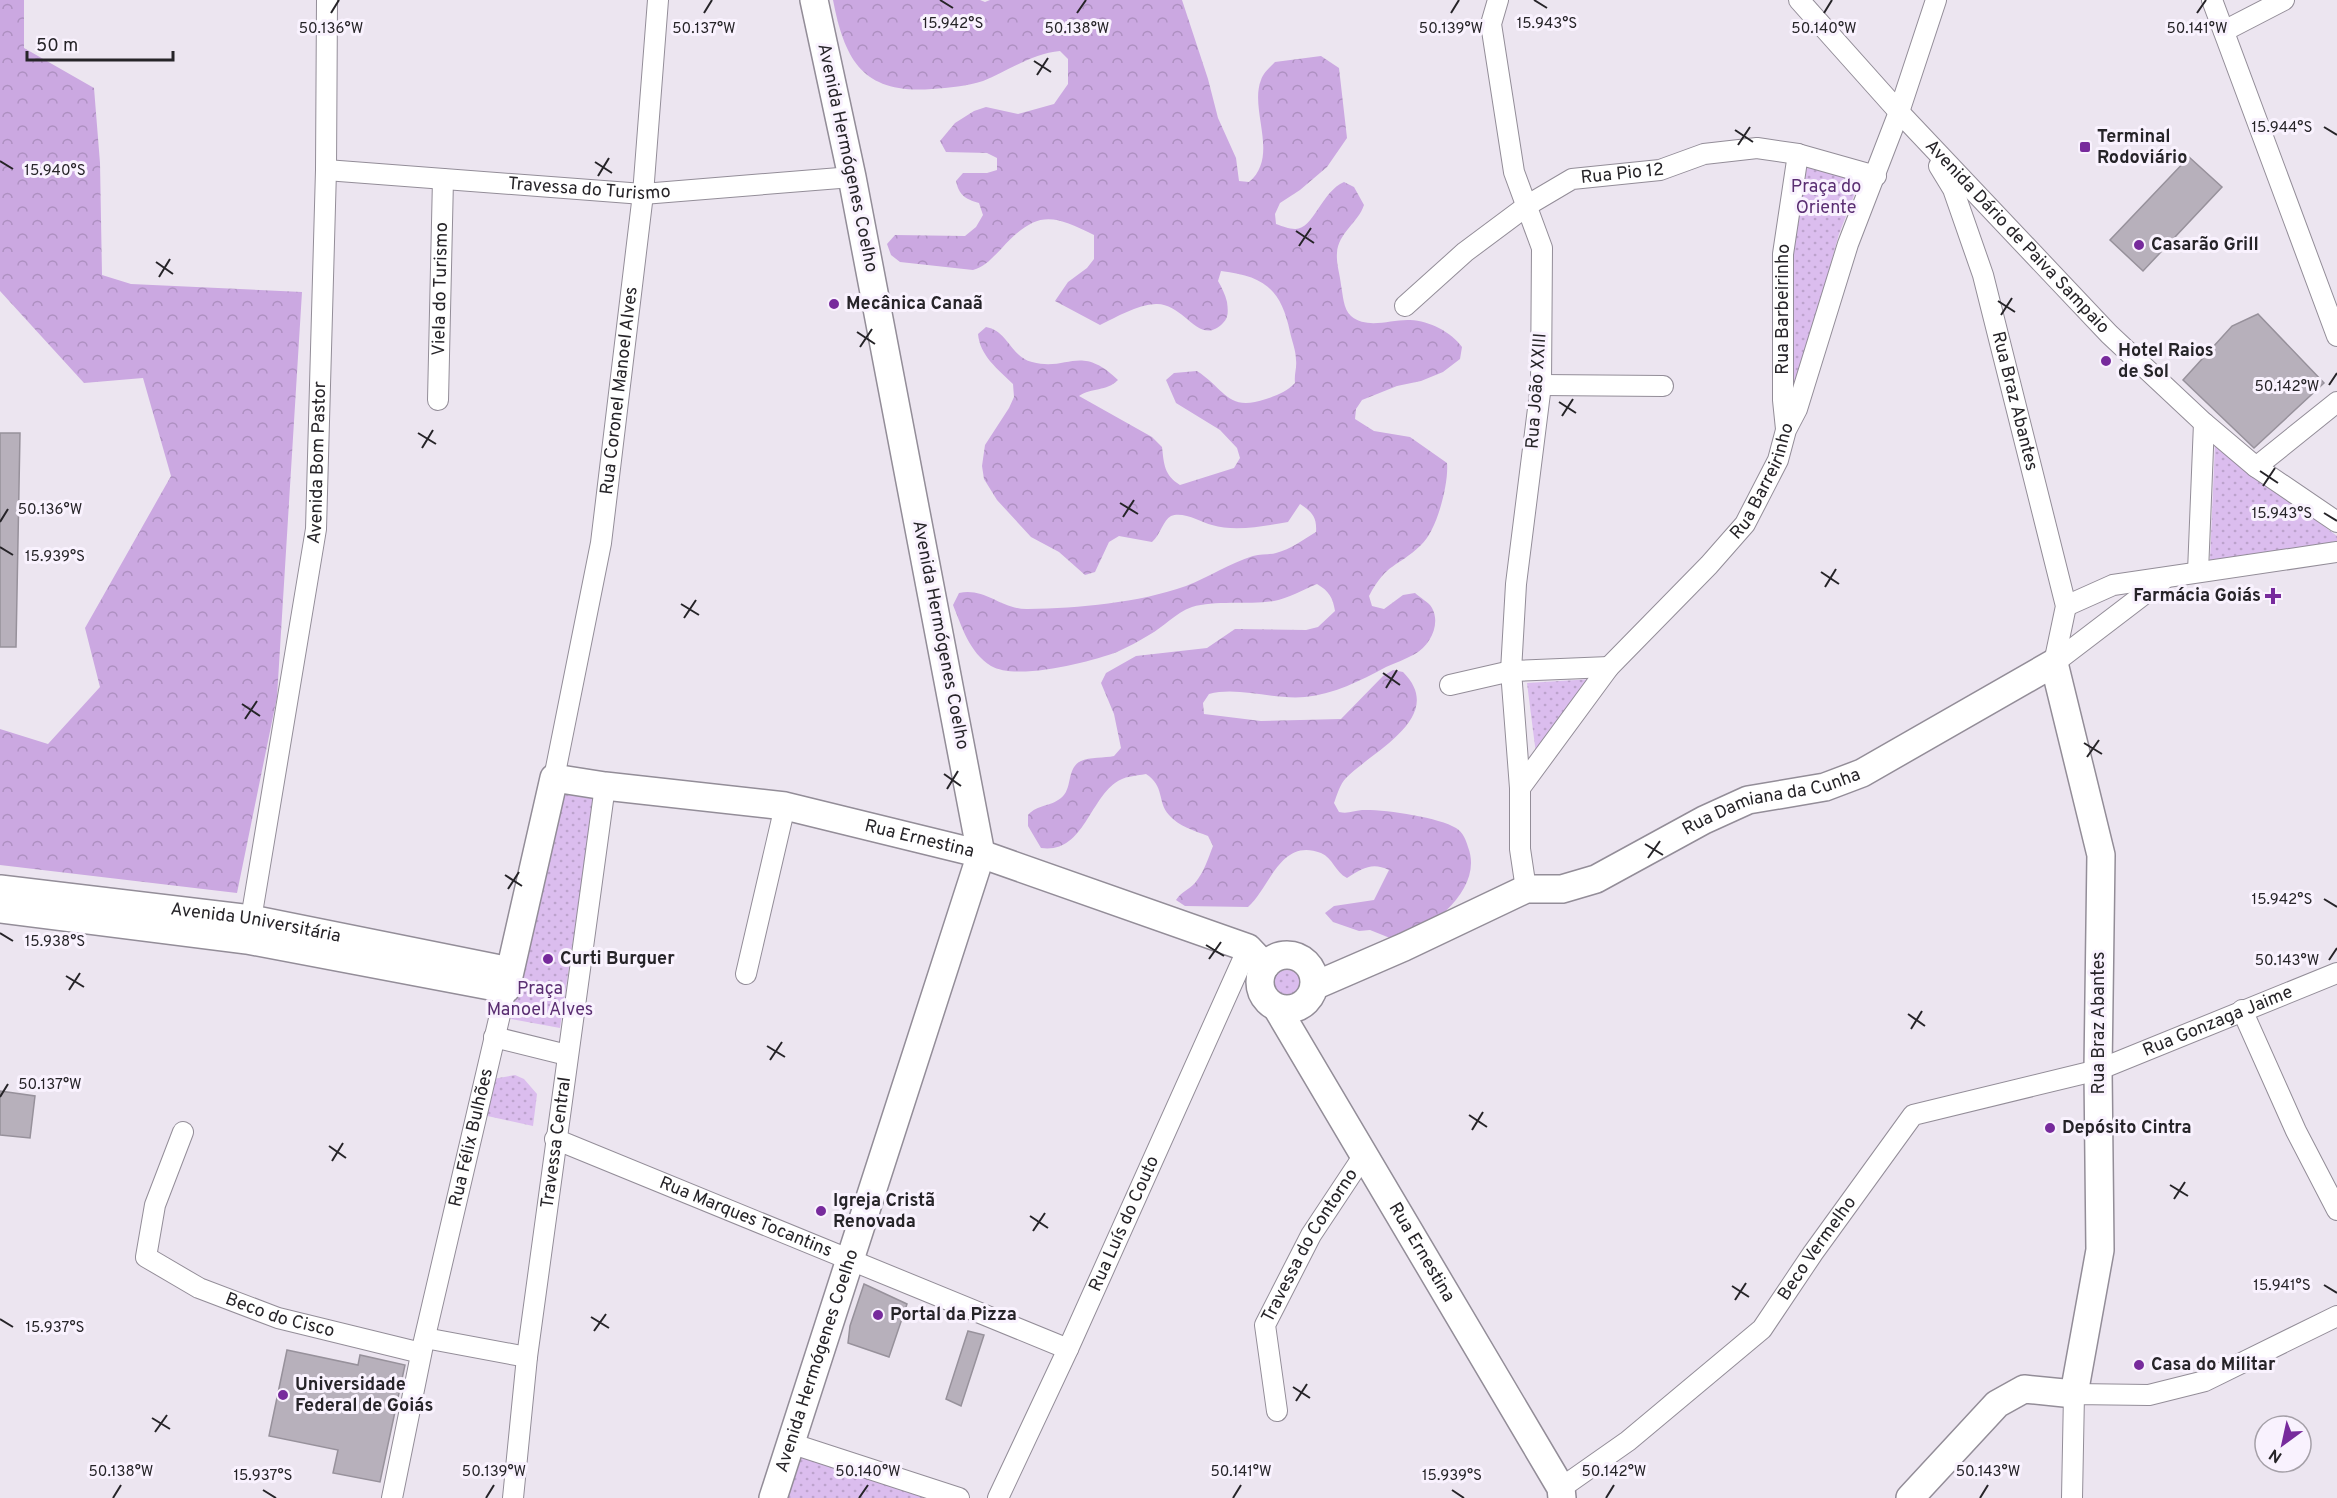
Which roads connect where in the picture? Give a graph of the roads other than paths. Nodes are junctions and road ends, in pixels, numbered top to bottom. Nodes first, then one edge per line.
1 (327, 0) edge
2 (658, 0) edge
3 (814, 0) edge
4 (1498, 0) edge
5 (1799, 0) edge
6 (1936, 0) edge
7 (2212, 0) edge
8 (2284, 0) edge
9 (2224, 31) junction
10 (1899, 112) junction
11 (1921, 135) junction
12 (1798, 154) junction
13 (326, 170) junction
14 (1876, 176) junction
15 (852, 177) junction
16 (443, 179) junction
17 (644, 194) junction
18 (1528, 205) junction
19 (1405, 306) dead end
20 (2337, 336) edge
21 (1541, 385) junction
22 (1663, 386) dead end
23 (438, 400) dead end
24 (2337, 402) edge
25 (2204, 423) junction
26 (1786, 430) junction
27 (2256, 467) junction
28 (2337, 522) edge
29 (2337, 552) edge
30 (2198, 572) junction
31 (2165, 578) junction
32 (2066, 606) junction
33 (2054, 663) junction
34 (1609, 667) junction
35 (1511, 671) junction
36 (1450, 685) dead end
37 (554, 778) junction
38 (605, 786) junction
39 (1520, 788) junction
40 (785, 806) junction
41 (981, 854) junction
42 (0, 889) edge
43 (1526, 889) junction
44 (0, 909) edge
45 (249, 929) junction
46 (1257, 957) junction
47 (2337, 973) edge
48 (746, 974) dead end
49 (508, 980) junction
50 (1314, 986) junction
51 (1277, 1008) junction
52 (2242, 1010) junction
53 (494, 1037) junction
54 (567, 1054) junction
55 (2098, 1070) junction
56 (183, 1132) dead end
57 (555, 1138) junction
58 (1364, 1155) junction
59 (2337, 1210) edge
60 (850, 1261) junction
61 (2337, 1316) edge
62 (423, 1345) junction
63 (1068, 1349) junction
64 (527, 1357) junction
65 (2074, 1394) junction
66 (1277, 1411) dead end
67 (790, 1443) junction
68 (1561, 1493) edge
69 (392, 1498) edge
70 (513, 1498) edge
71 (773, 1498) edge
72 (959, 1498) edge
73 (998, 1498) edge
74 (1910, 1498) edge
75 (2072, 1498) edge

1 - 13 street, Avenida Bom Pastor
2 - 17 street, Rua Coronel Manoel Alves
3 - 15 street, Avenida Hermógenes Coelho
4 - 18 street, Rua João XXIII
5 - 10 street, Avenida Dário de Paiva Sampaio
6 - 10 street, Rua Barreirinho
7 - 9 street
8 - 9 street
9 - 20 street
10 - 11 street, Avenida Dário de Paiva Sampaio
10 - 14 street, Rua Barreirinho
11 - 25 street, Avenida Dário de Paiva Sampaio
11 - 32 street, Rua Braz Abantes
12 - 14 street, Rua Pio 12
12 - 18 street, Rua Pio 12
12 - 26 street, Rua Barbeirinho
13 - 16 street, Travessa do Turismo
13 - 45 street, Avenida Bom Pastor
14 - 26 street, Rua Barreirinho
15 - 17 street, Travessa do Turismo
15 - 41 street, Avenida Hermógenes Coelho
16 - 17 street, Travessa do Turismo
16 - 23 street, Viela do Turismo
17 - 37 street, Rua Coronel Manoel Alves
18 - 19 street, Rua Pio 12
18 - 21 street, Rua João XXIII
21 - 22 street
21 - 35 street, Rua João XXIII
24 - 27 street
25 - 27 street, Avenida Dário de Paiva Sampaio
25 - 30 street
26 - 34 street, Rua Barreirinho
27 - 28 street, Avenida Dário de Paiva Sampaio
29 - 30 street, Rua Damiana da Cunha
30 - 31 street, Rua Damiana da Cunha
31 - 32 street, Rua Damiana da Cunha
31 - 33 street, Rua Damiana da Cunha
32 - 33 street
33 - 43 street, Rua Damiana da Cunha
33 - 55 street, Rua Braz Abantes
34 - 35 street
34 - 39 street, Rua Barreirinho
35 - 36 street
35 - 39 street, Rua João XXIII
37 - 38 street, Rua Ernestina
37 - 49 street, Rua Félix Bulhões
38 - 40 street, Rua Ernestina
38 - 54 street, Travessa Central
39 - 43 street, Rua João XXIII
40 - 41 street, Rua Ernestina
40 - 48 street
41 - 46 street, Rua Ernestina
41 - 60 street, Avenida Hermógenes Coelho
42 - 45 street, Avenida Universitária
43 - 50 street, Rua Damiana da Cunha
44 - 45 street, Avenida Universitária
45 - 49 street, Avenida Universitária
46 - 50 street
46 - 51 street
46 - 63 street, Rua Luís do Couto
47 - 52 street, Rua Gonzaga Jaime
49 - 53 street, Rua Félix Bulhões
50 - 51 street
51 - 58 street, Rua Ernestina
52 - 55 street, Rua Gonzaga Jaime
52 - 59 street
53 - 54 street
53 - 62 street, Rua Félix Bulhões
54 - 57 street, Travessa Central
55 - 65 street, Rua Braz Abantes
55 - 68 street, Beco Vermelho
56 - 62 street, Beco do Cisco
57 - 60 street, Rua Marques Tocantins
57 - 64 street, Travessa Central
58 - 66 street, Travessa do Contorno
58 - 68 street, Rua Ernestina
60 - 63 street, Rua Marques Tocantins
60 - 67 street, Avenida Hermógenes Coelho
61 - 65 street
62 - 64 street, Beco do Cisco
62 - 69 street, Rua Félix Bulhões
63 - 73 street, Rua Luís do Couto
64 - 70 street, Travessa Central
65 - 74 street
65 - 75 street
67 - 71 street, Avenida Hermógenes Coelho
67 - 72 street

